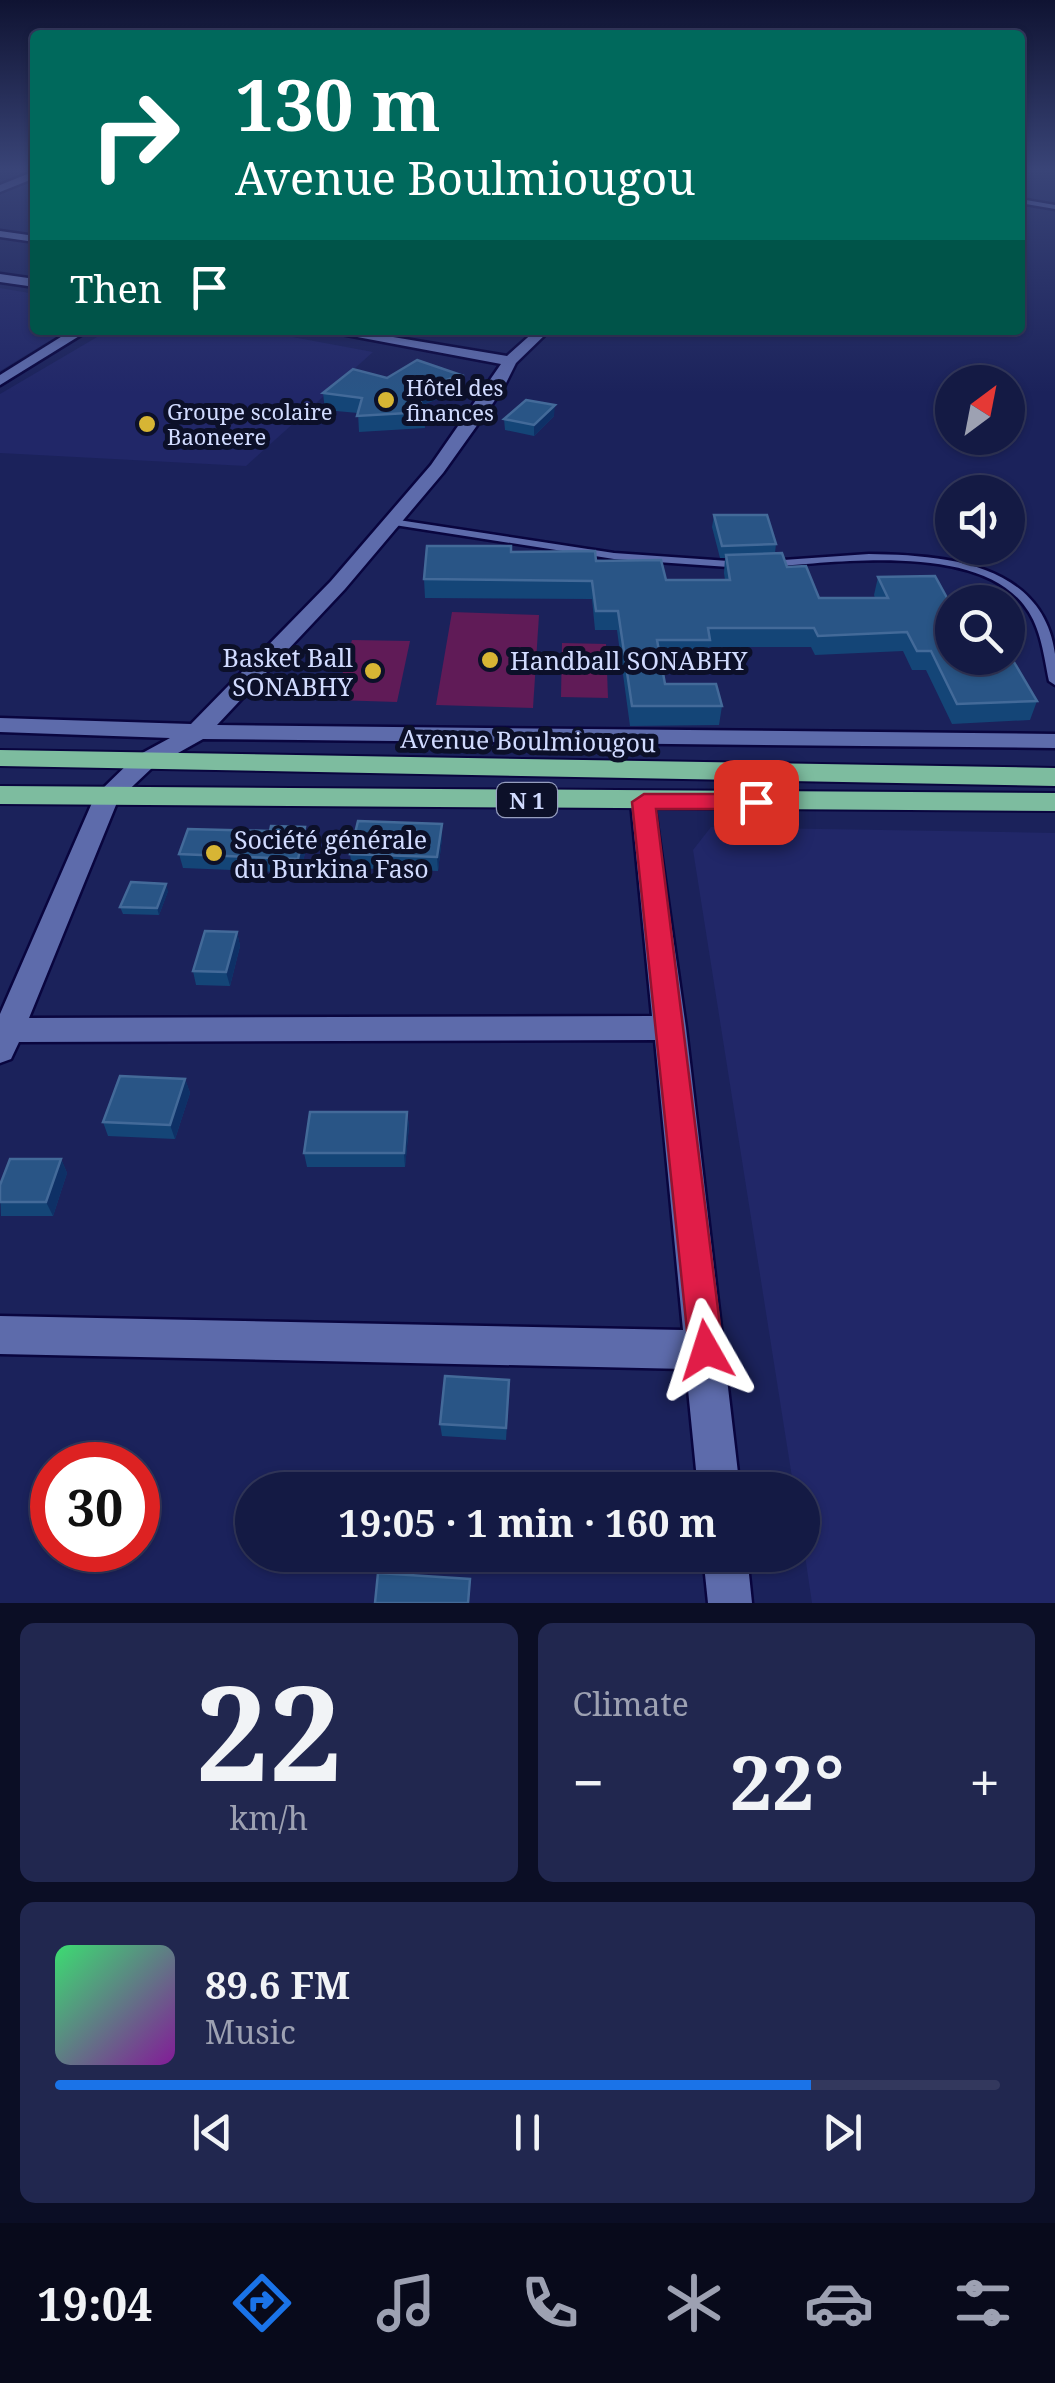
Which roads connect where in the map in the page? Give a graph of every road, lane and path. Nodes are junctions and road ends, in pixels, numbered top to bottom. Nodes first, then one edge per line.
1 (30, 274) edge
2 (0, 278) edge
3 (18, 280) junction
4 (30, 282) edge
5 (74, 335) edge
6 (393, 335) edge
7 (540, 335) edge
8 (510, 362) junction
9 (0, 380) edge
10 (392, 522) junction
11 (1055, 681) edge
12 (0, 725) edge
13 (196, 732) junction
14 (1055, 741) edge
15 (0, 758) edge
16 (144, 762) junction
17 (1055, 777) edge
18 (0, 795) edge
19 (108, 796) junction
20 (644, 802) junction
21 (1055, 802) edge
22 (671, 1028) junction
23 (3, 1036) edge
24 (0, 1334) edge
25 (706, 1350) junction
26 (717, 1472) edge
27 (727, 1572) edge
28 (730, 1603) edge

1 - 3 street
2 - 3 street
3 - 4 street
5 - 9 street
6 - 8 street
7 - 8 street
8 - 10 street
10 - 11 lane
10 - 13 street
12 - 13 street
13 - 14 street
13 - 16 street
15 - 16 highway, Avenue Boulmiougou / N 1
16 - 17 highway, Avenue Boulmiougou / N 1
16 - 19 street
18 - 19 highway, N 1
19 - 20 highway, N 1
19 - 23 street
20 - 21 highway, N 1
20 - 22 street
22 - 23 street
22 - 25 street
24 - 25 street
25 - 26 street
27 - 28 street

